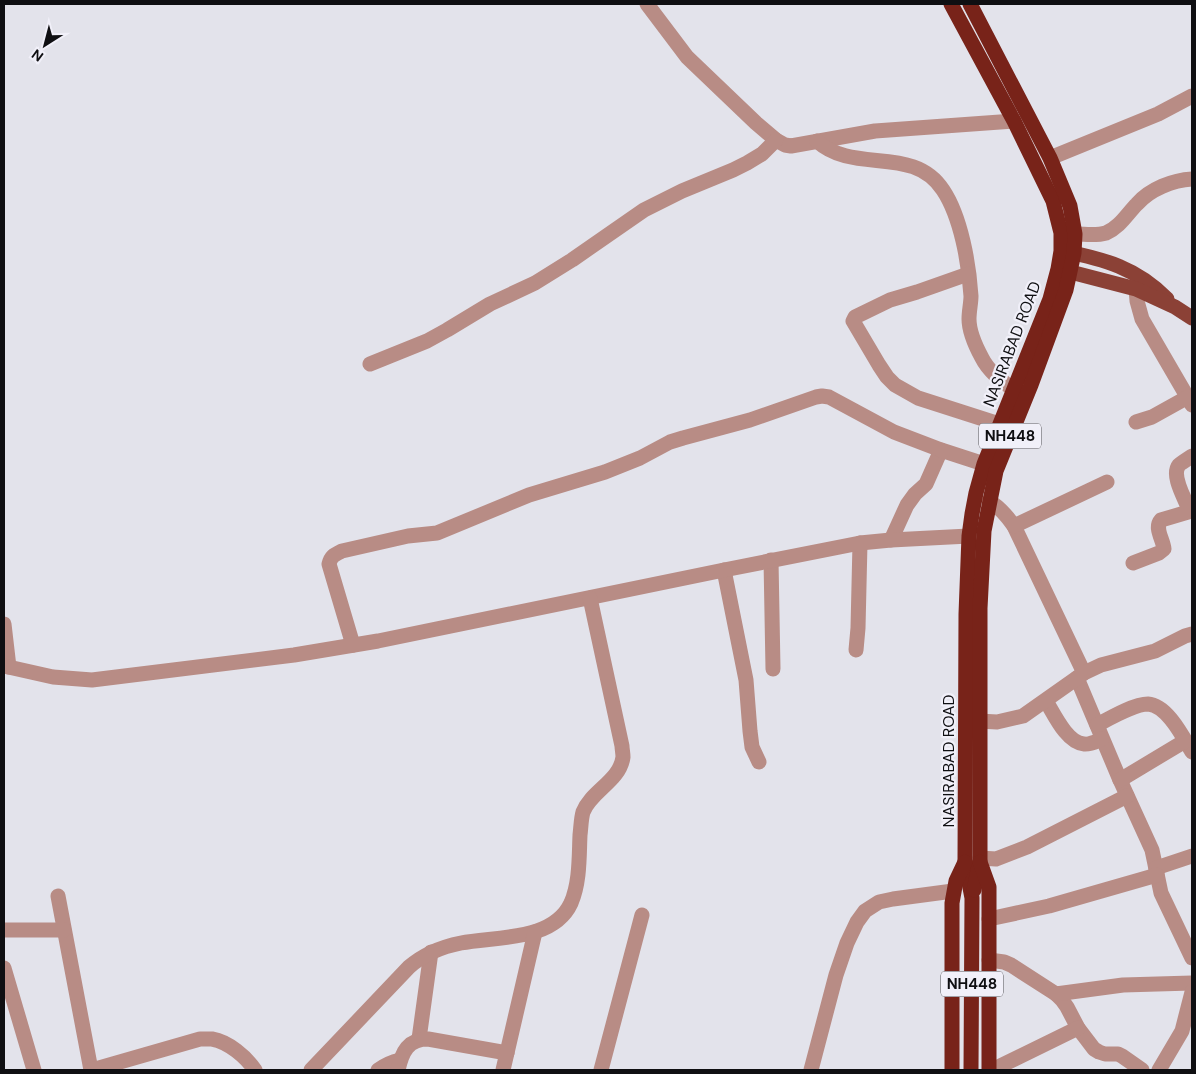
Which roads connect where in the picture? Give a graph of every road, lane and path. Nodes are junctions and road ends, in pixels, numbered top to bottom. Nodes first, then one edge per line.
1 (647, 4) edge
2 (951, 4) edge
3 (970, 4) edge
4 (1192, 96) edge
5 (1014, 121) junction
6 (776, 140) junction
7 (817, 141) junction
8 (1050, 158) junction
9 (1192, 179) edge
10 (1075, 234) junction
11 (1068, 252) junction
12 (1064, 270) junction
13 (968, 274) junction
14 (1136, 289) junction
15 (1175, 307) junction
16 (1192, 318) edge
17 (370, 364) dead end
18 (1014, 390) junction
19 (1190, 401) edge
20 (1136, 422) dead end
21 (999, 424) junction
22 (941, 450) junction
23 (1192, 456) edge
24 (984, 464) junction
25 (1107, 482) dead end
26 (989, 501) junction
27 (1014, 526) junction
28 (969, 536) junction
29 (891, 540) junction
30 (860, 543) junction
31 (771, 560) junction
32 (1133, 563) dead end
33 (724, 570) junction
34 (590, 598) junction
35 (4, 624) edge
36 (1192, 634) edge
37 (353, 645) junction
38 (856, 650) dead end
39 (6, 667) edge
40 (773, 669) dead end
41 (1080, 675) junction
42 (1046, 701) junction
43 (979, 721) junction
44 (1096, 724) junction
45 (1102, 739) junction
46 (1190, 746) edge
47 (759, 762) dead end
48 (1120, 780) junction
49 (1127, 796) junction
50 (1192, 856) edge
51 (975, 860) junction
52 (1156, 871) junction
53 (953, 891) junction
54 (58, 896) dead end
55 (642, 915) dead end
56 (989, 920) junction
57 (4, 930) edge
58 (64, 930) junction
59 (535, 932) junction
60 (431, 952) junction
61 (1192, 958) edge
62 (989, 960) junction
63 (4, 968) edge
64 (1192, 983) edge
65 (1192, 992) edge
66 (1056, 994) junction
67 (1078, 1028) junction
68 (419, 1039) junction
69 (507, 1053) junction
70 (399, 1065) edge
71 (603, 1069) edge
72 (34, 1070) edge
73 (92, 1070) edge
74 (255, 1070) edge
75 (311, 1070) edge
76 (378, 1070) edge
77 (503, 1070) edge
78 (811, 1070) edge
79 (952, 1070) edge
80 (971, 1070) edge
81 (991, 1070) edge
82 (1142, 1070) edge
83 (1159, 1070) edge

1 - 6 street
2 - 5 highway, NASIRABAD ROAD / NH448
3 - 8 highway, NASIRABAD ROAD / NH448
4 - 8 street
5 - 7 street
5 - 11 highway, NASIRABAD ROAD / NH448
6 - 7 street
6 - 17 street
7 - 13 street
8 - 10 highway, NASIRABAD ROAD / NH448
9 - 10 street
10 - 11 highway, NASIRABAD ROAD / NH448
11 - 12 highway, NASIRABAD ROAD / NH448
11 - 15 main road
12 - 14 main road
12 - 18 highway, NASIRABAD ROAD / NH448
12 - 26 highway, NASIRABAD ROAD / NH448
13 - 18 street
13 - 21 street
14 - 15 main road
14 - 19 street
15 - 16 main road
18 - 21 highway, NASIRABAD ROAD / NH448
19 - 20 street
21 - 24 highway, NASIRABAD ROAD / NH448
22 - 24 street
22 - 29 street
22 - 37 street
23 - 32 street
24 - 28 highway, NASIRABAD ROAD / NH448
25 - 27 street
26 - 27 street
26 - 43 highway, NASIRABAD ROAD / NH448
27 - 41 street
28 - 29 street
28 - 51 highway, NASIRABAD ROAD / NH448
29 - 30 street
30 - 31 street
30 - 38 street
31 - 33 street
31 - 40 street
33 - 34 street
33 - 47 street
34 - 37 street
34 - 59 street
35 - 39 street
36 - 41 street
37 - 39 street
41 - 42 street
41 - 44 street
42 - 43 street
42 - 45 street
43 - 51 highway, NASIRABAD ROAD / NH448
44 - 45 street
44 - 46 street
45 - 48 street
46 - 48 street
48 - 49 street
49 - 51 street
49 - 52 street
50 - 52 street
51 - 53 highway
51 - 56 highway
51 - 80 highway, NASIRABAD ROAD / NH448
52 - 56 street
52 - 61 street
53 - 78 street
53 - 79 highway
54 - 58 street
55 - 71 street
56 - 62 highway
57 - 58 street
58 - 73 street
59 - 60 street
59 - 69 street
60 - 68 street
60 - 75 street
62 - 66 street
62 - 81 highway
63 - 72 street
64 - 66 street
65 - 83 street
66 - 67 street
67 - 81 street
67 - 82 street
68 - 69 street
68 - 70 street
69 - 77 street
70 - 76 street
73 - 74 street

